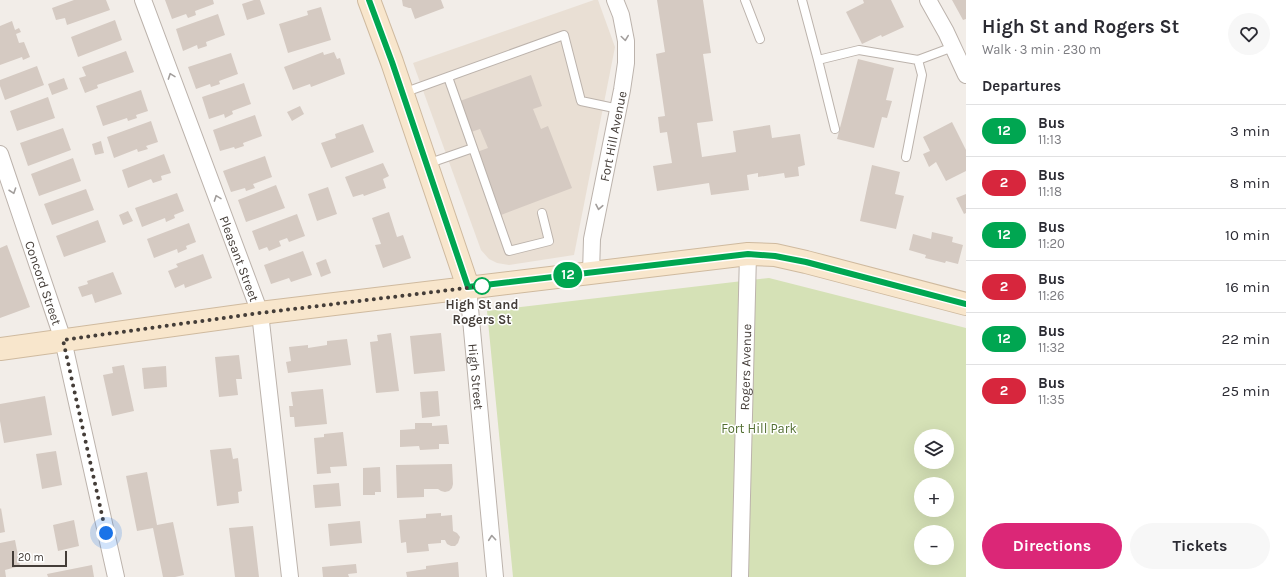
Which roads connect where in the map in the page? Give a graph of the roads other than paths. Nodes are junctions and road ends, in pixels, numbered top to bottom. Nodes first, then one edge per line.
1 (143, 0) edge
2 (369, 0) edge
3 (616, 0) edge
4 (746, 0) edge
5 (802, 0) edge
6 (928, 0) edge
7 (760, 39) dead end
8 (952, 47) junction
9 (818, 60) junction
10 (918, 60) junction
11 (966, 75) edge
12 (448, 77) junction
13 (402, 93) junction
14 (618, 109) junction
15 (834, 129) dead end
16 (473, 148) junction
17 (0, 154) edge
18 (906, 157) dead end
19 (426, 164) junction
20 (542, 213) dead end
21 (748, 254) junction
22 (591, 273) junction
23 (468, 287) junction
24 (966, 304) edge
25 (260, 313) junction
26 (63, 340) junction
27 (0, 349) edge
28 (116, 577) edge
29 (290, 577) edge
30 (495, 577) edge
31 (740, 577) edge

25 -> 1 street, Pleasant Street
2 - 13 street, High Street
3 -> 14 street, Fort Hill Avenue
4 - 7 lane
5 - 9 lane
6 - 8 street
8 - 10 lane
8 - 11 street
9 - 10 lane
9 - 15 lane
10 - 18 lane
12 - 13 lane
12 - 14 lane
12 - 16 lane
13 - 19 street, High Street
14 -> 22 street, Fort Hill Avenue
16 - 19 lane
16 - 20 lane
17 -> 26 street, Concord Street
19 - 23 street, High Street
21 - 22 street
21 - 24 street
21 - 31 street, Rogers Avenue
22 - 23 street
23 - 25 street
30 -> 23 street, High Street
25 - 26 street
25 - 29 street, Pleasant Street
26 - 27 street
26 - 28 street, Concord Street

